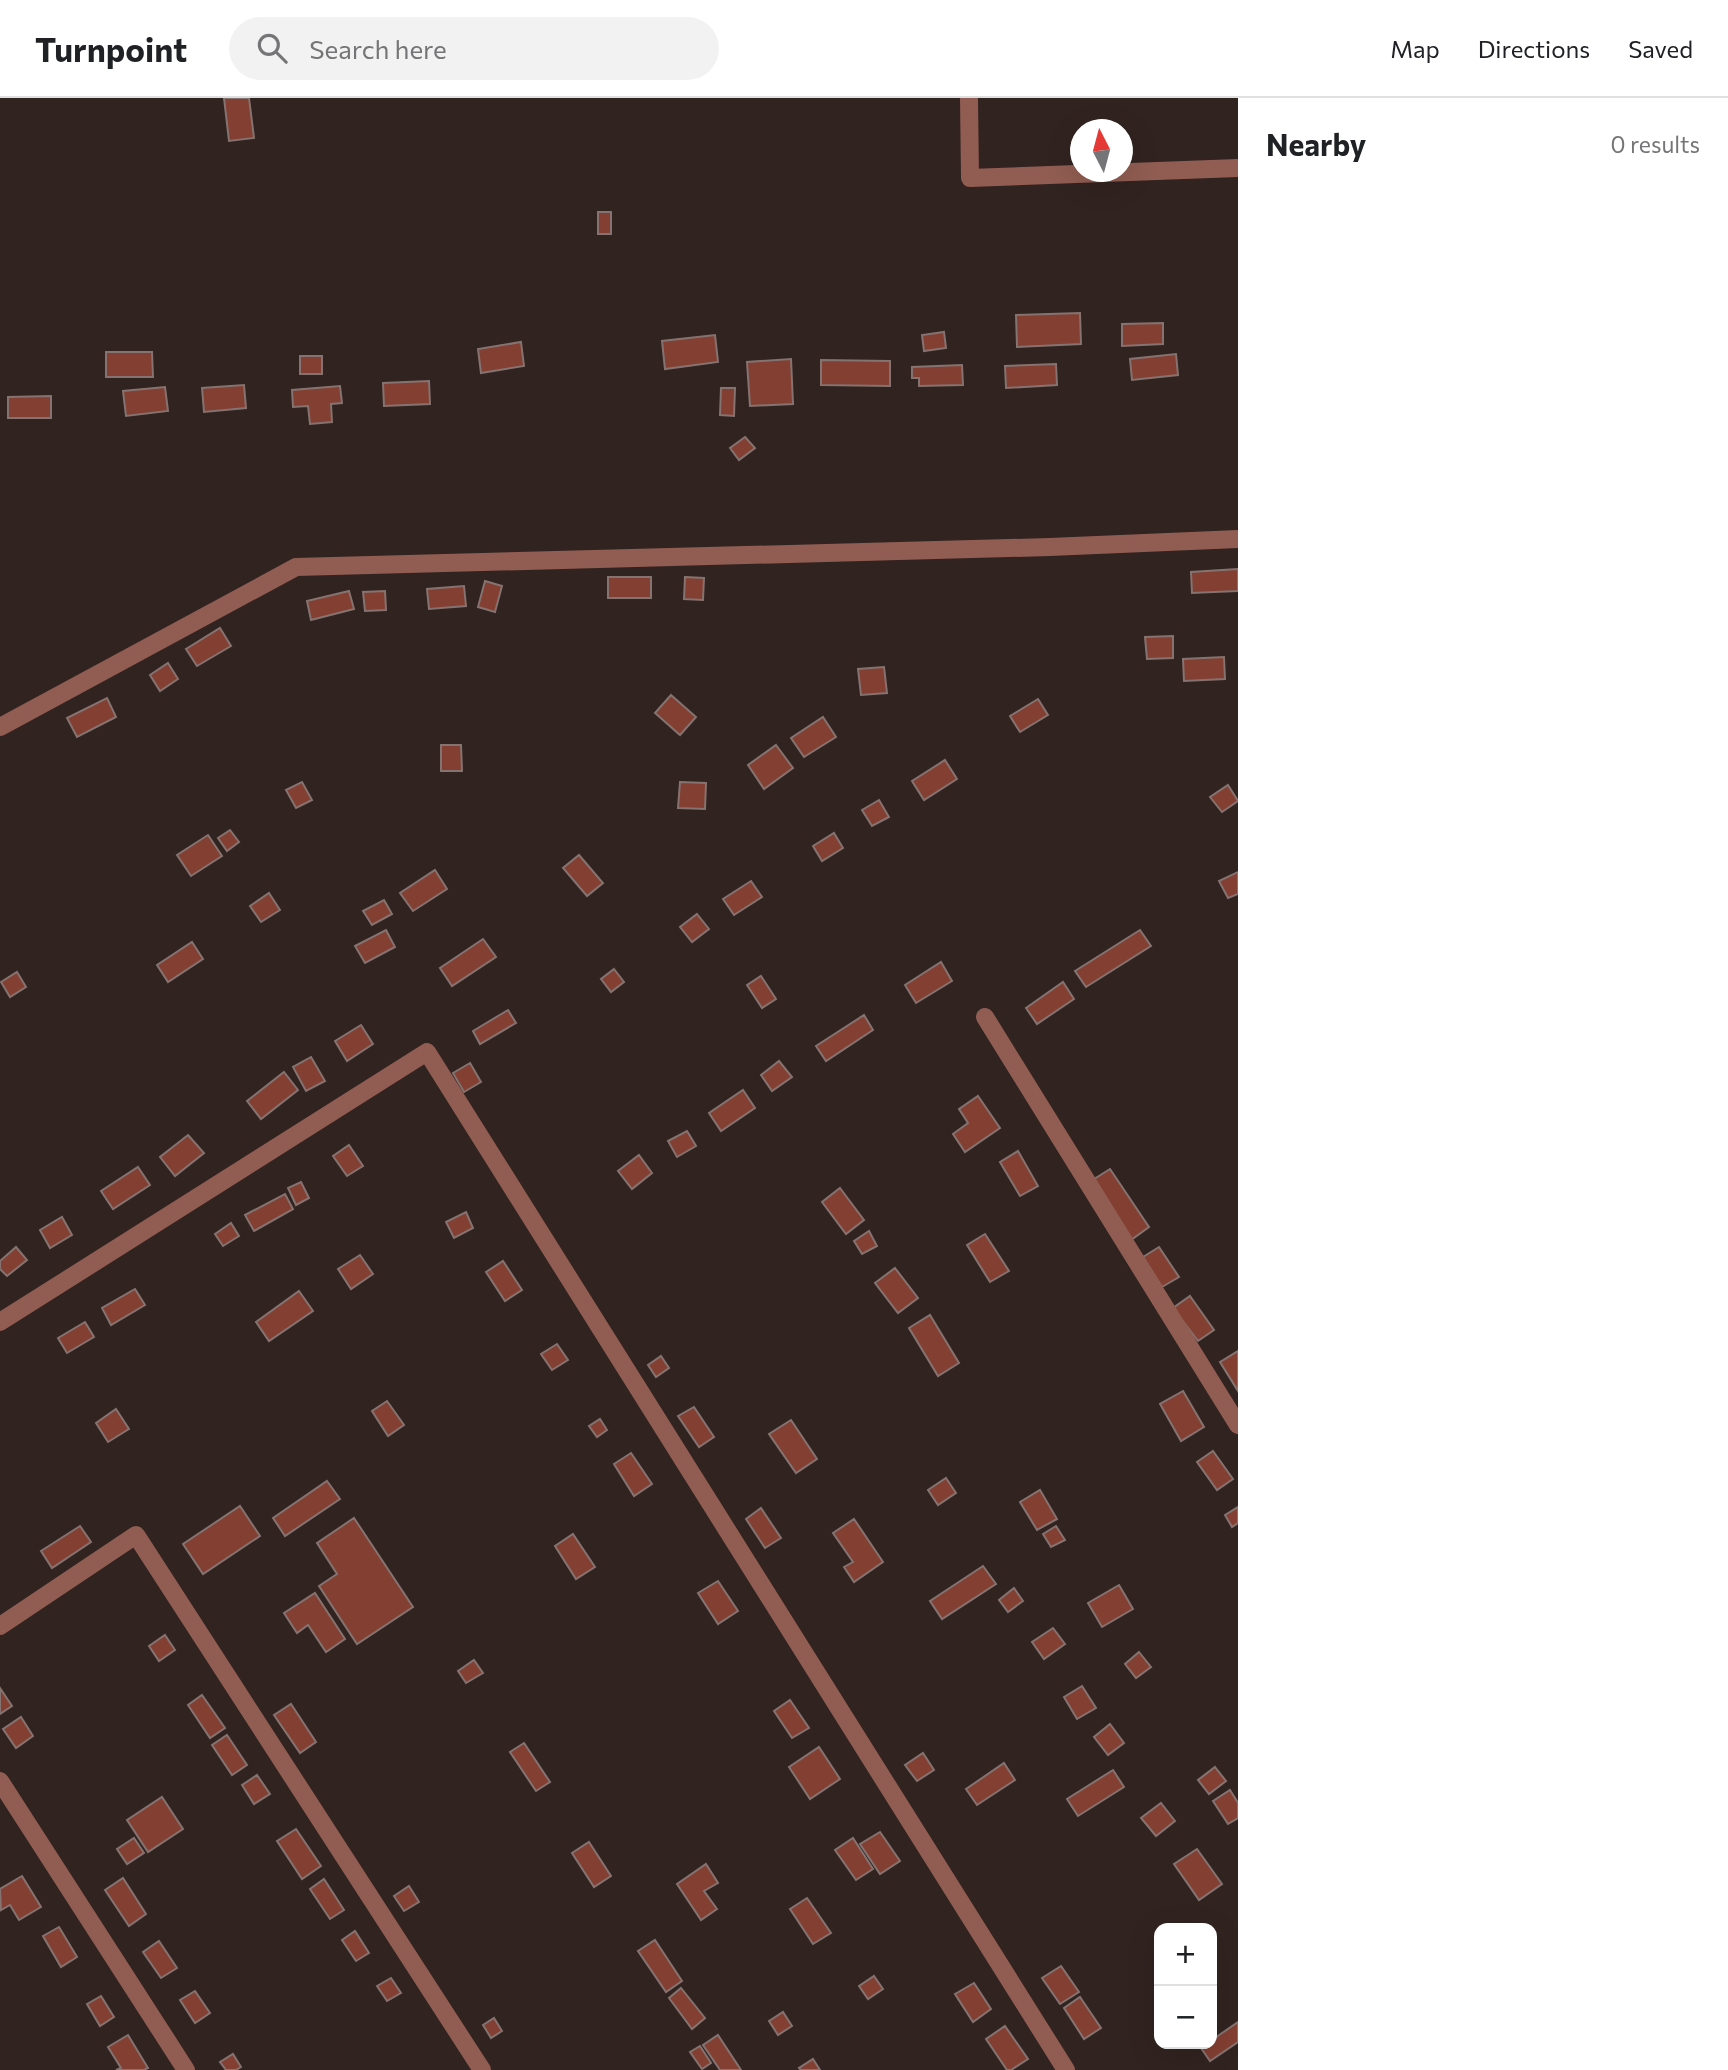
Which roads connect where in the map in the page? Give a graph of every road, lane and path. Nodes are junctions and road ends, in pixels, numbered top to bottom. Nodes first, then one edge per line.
1 (969, 98) edge
2 (1238, 169) edge
3 (1238, 539) edge
4 (0, 727) edge
5 (985, 1017) dead end
6 (0, 1322) edge
7 (1238, 1425) edge
8 (0, 1626) edge
9 (0, 1781) edge
10 (186, 2070) edge
11 (482, 2070) edge
12 (1066, 2070) edge

1 - 2 street
3 - 4 street
5 - 7 street
6 - 12 street
8 - 11 street
9 - 10 street

